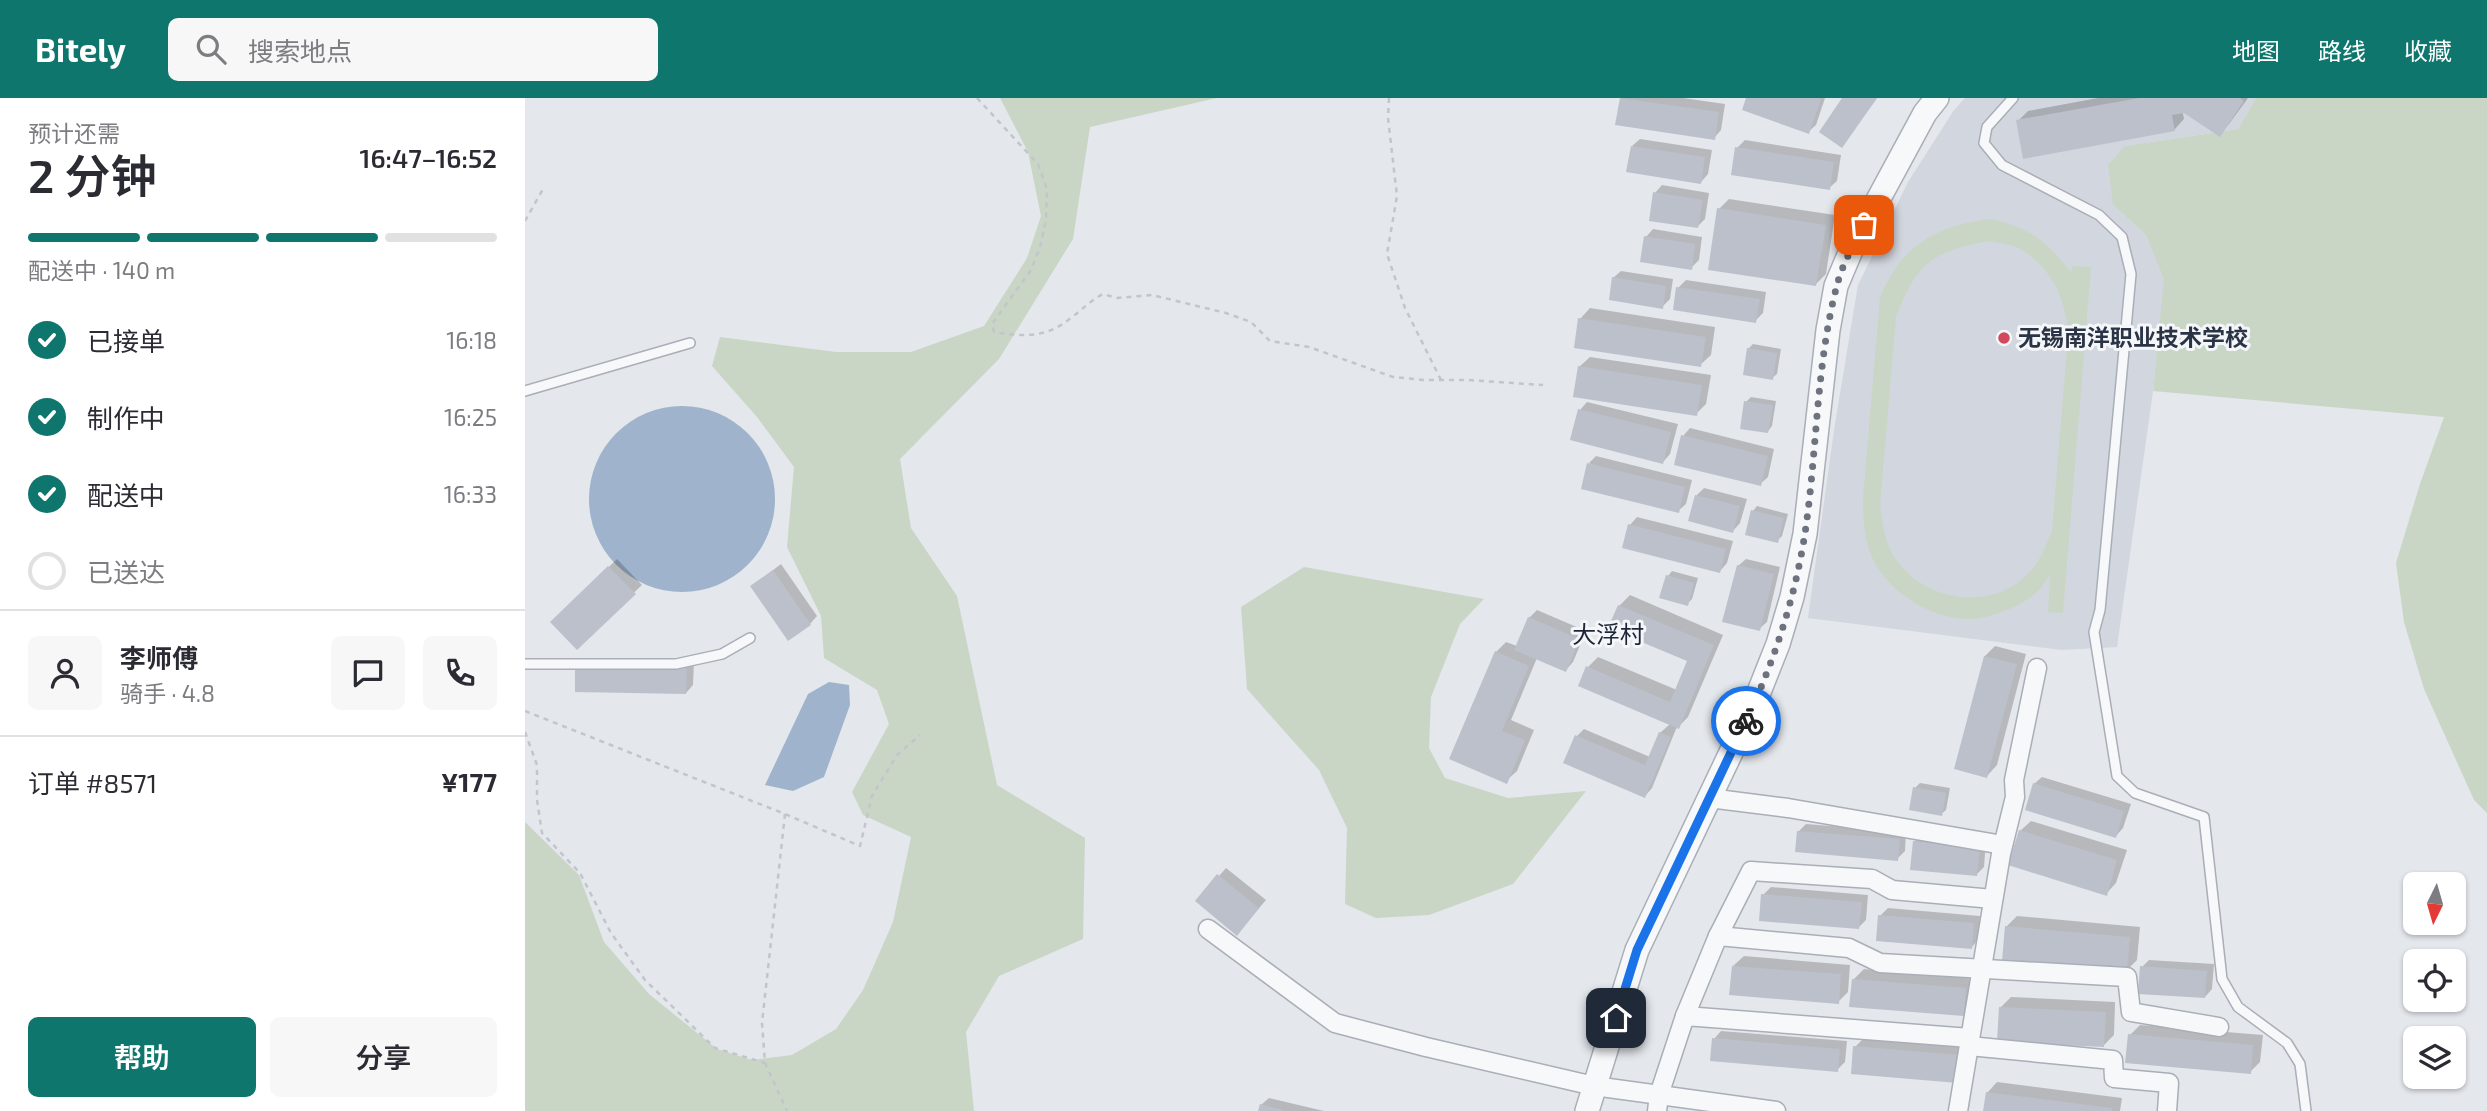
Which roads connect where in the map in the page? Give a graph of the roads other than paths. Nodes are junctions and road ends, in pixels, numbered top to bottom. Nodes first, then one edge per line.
1 (1937, 98) edge
2 (2013, 98) edge
3 (690, 343) dead end
4 (525, 391) edge
5 (750, 638) dead end
6 (525, 664) edge
7 (2037, 668) dead end
8 (1709, 798) junction
9 (2003, 845) junction
10 (1993, 899) junction
11 (1208, 929) dead end
12 (1718, 936) junction
13 (1982, 970) junction
14 (1685, 1016) junction
15 (2219, 1027) dead end
16 (1970, 1042) junction
17 (1594, 1086) junction
18 (1658, 1103) edge
19 (1587, 1111) edge
20 (1776, 1111) edge
21 (1958, 1111) edge
22 (2167, 1111) edge
23 (2306, 1111) edge

1 - 8 street
2 - 23 lane
3 - 4 lane
5 - 6 lane
7 - 9 street
8 - 9 street
8 - 17 street
9 - 10 street
10 - 12 street
10 - 13 street
11 - 17 street
12 - 13 street
12 - 14 street
13 - 15 street
13 - 16 street
14 - 16 street
14 - 18 street
16 - 21 street
16 - 22 street
17 - 18 street
17 - 19 street
18 - 20 street

